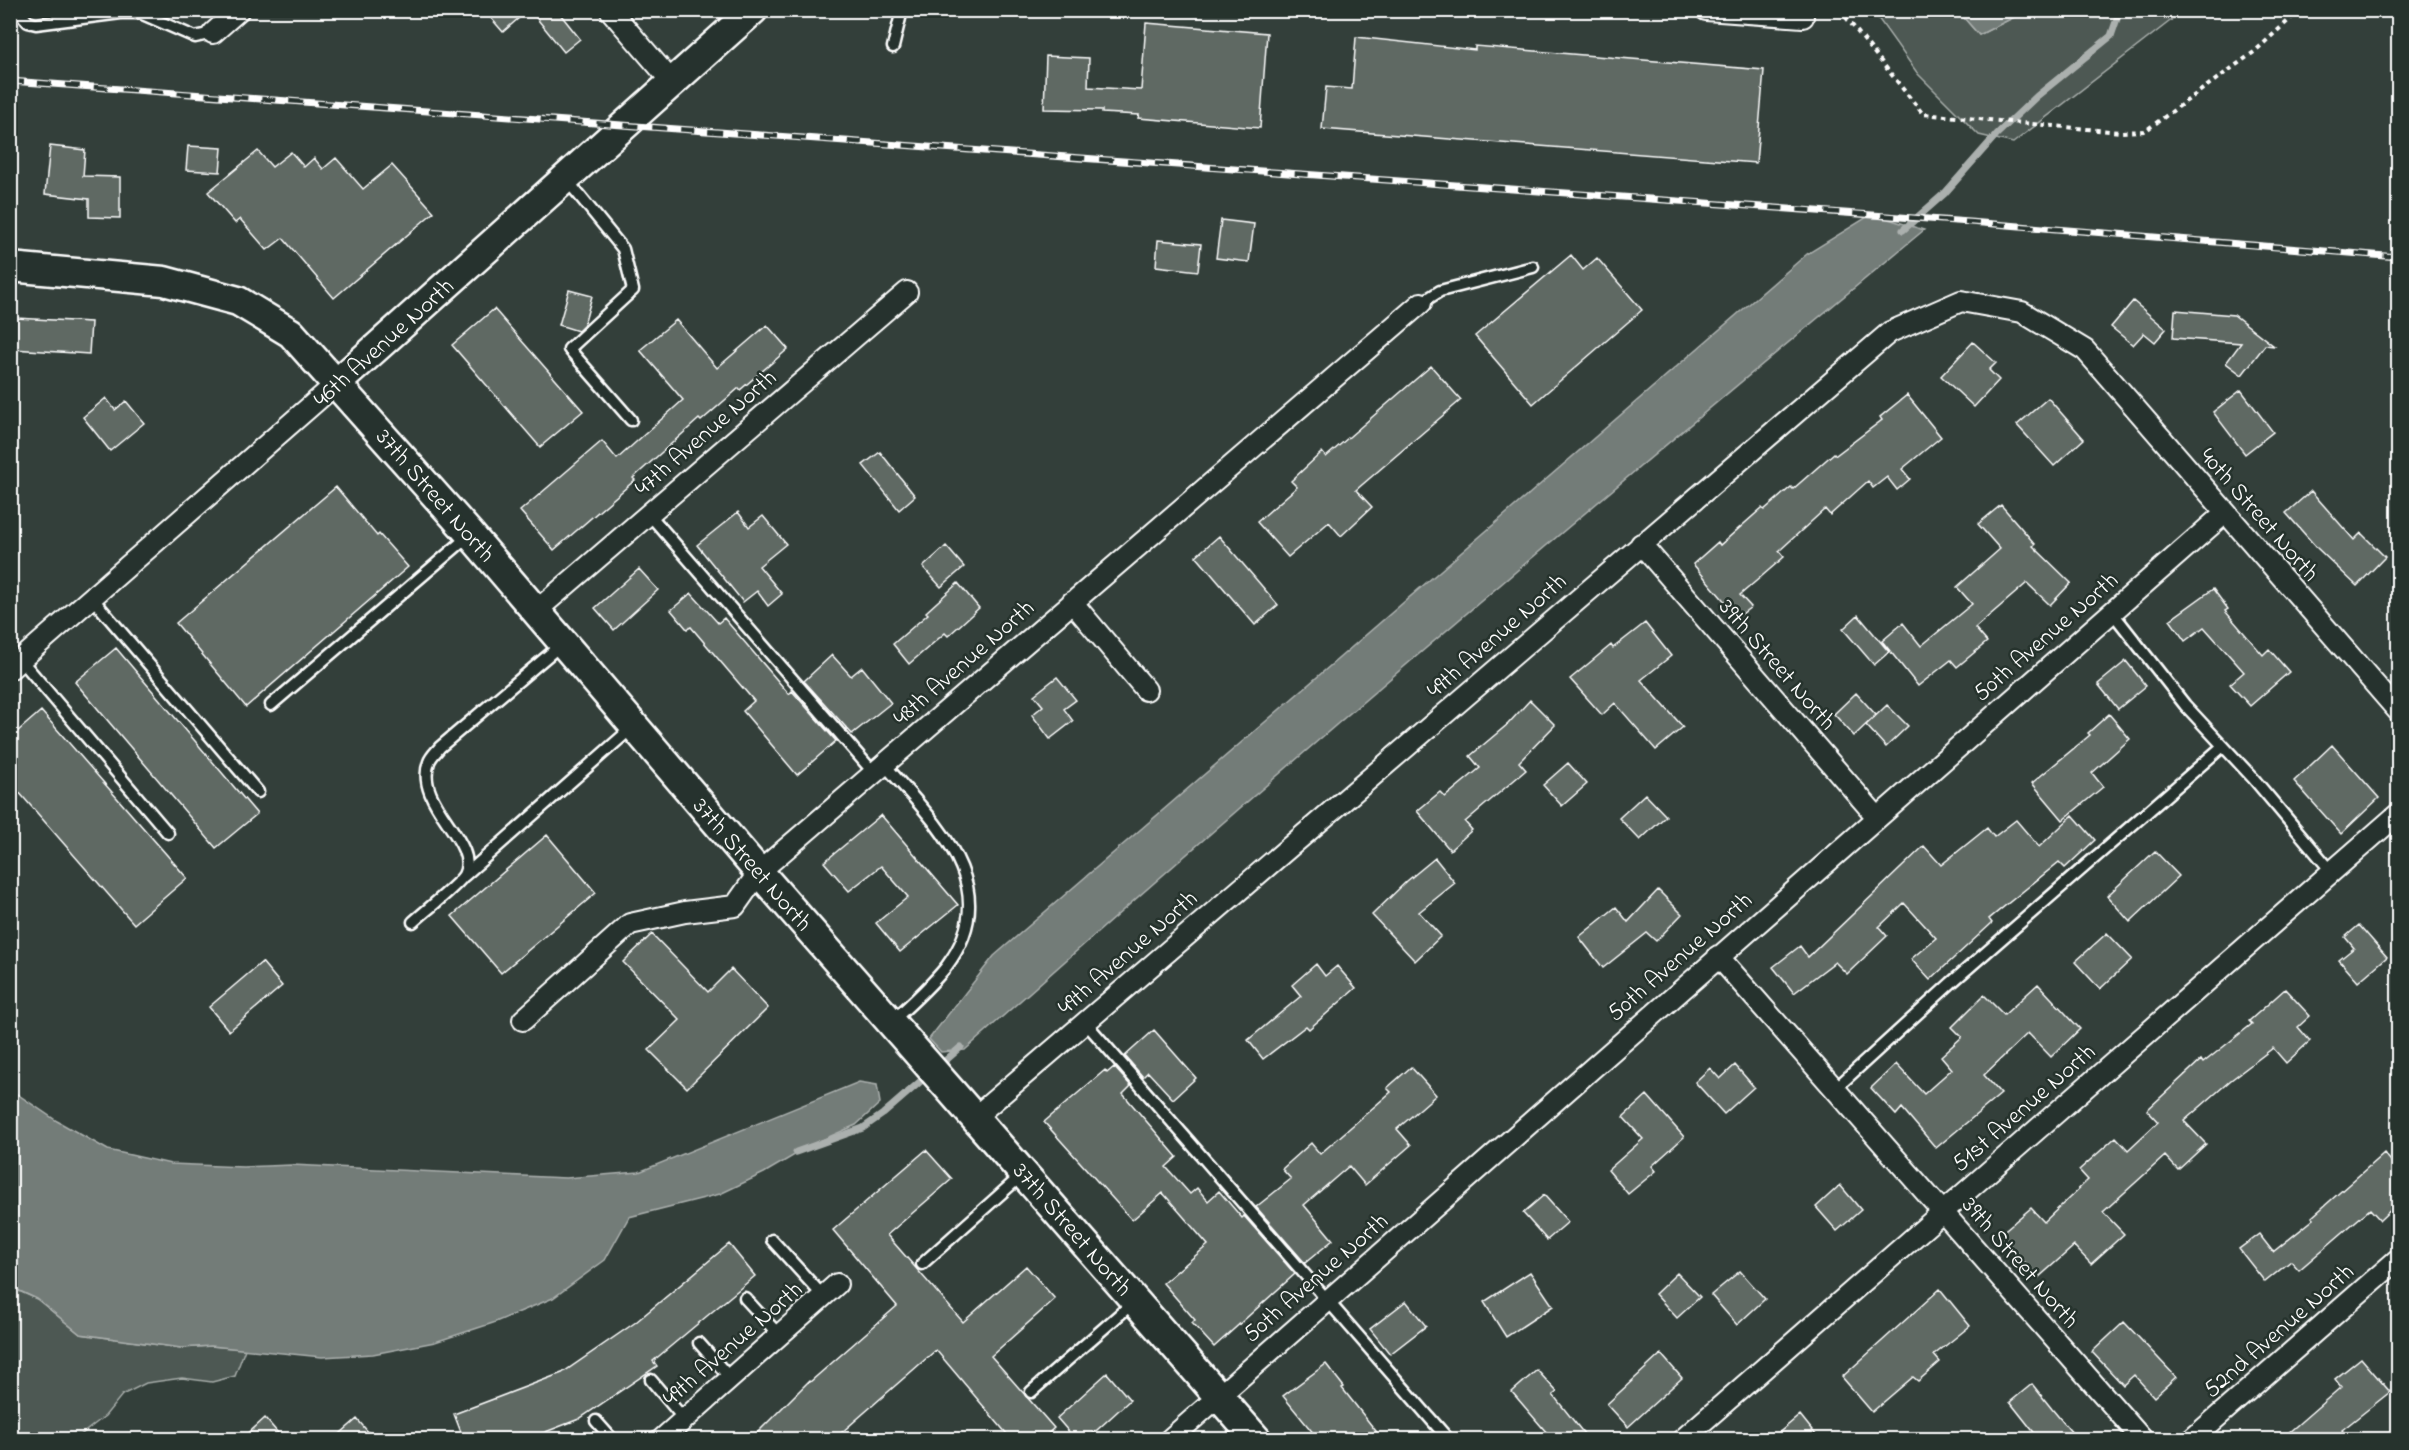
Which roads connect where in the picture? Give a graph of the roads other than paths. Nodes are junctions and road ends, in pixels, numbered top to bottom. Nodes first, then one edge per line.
1 (18, 10) edge
2 (239, 10) edge
3 (610, 10) edge
4 (753, 10) edge
5 (902, 10) edge
6 (1706, 10) edge
7 (1800, 14) edge
8 (213, 33) joint
9 (893, 47) dead end
10 (672, 82) junction
11 (566, 179) junction
12 (10, 267) edge
13 (1533, 267) dead end
14 (908, 292) dead end
15 (1421, 303) joint
16 (2085, 350) joint
17 (337, 383) junction
18 (631, 420) dead end
19 (2225, 513) junction
20 (649, 514) junction
21 (470, 534) junction
22 (1641, 544) junction
23 (92, 598) junction
24 (1072, 602) junction
25 (536, 611) junction
26 (2112, 612) junction
27 (564, 643) junction
28 (16, 664) edge
29 (1146, 690) dead end
30 (271, 705) dead end
31 (2398, 711) edge
32 (634, 726) junction
33 (2223, 746) junction
34 (879, 768) junction
35 (258, 792) dead end
36 (2398, 814) edge
37 (1877, 818) junction
38 (168, 833) dead end
39 (759, 872) junction
40 (2332, 872) junction
41 (464, 876) junction
42 (413, 922) dead end
43 (1718, 956) junction
44 (524, 1020) dead end
45 (1085, 1022) junction
46 (899, 1032) junction
47 (1835, 1089) junction
48 (967, 1109) junction
49 (1024, 1174) junction
50 (1943, 1211) junction
51 (772, 1240) dead end
52 (2398, 1259) edge
53 (922, 1264) dead end
54 (830, 1290) joint
55 (745, 1298) dead end
56 (1328, 1299) junction
57 (1136, 1301) junction
58 (778, 1335) junction
59 (699, 1343) dead end
60 (730, 1378) junction
61 (651, 1380) dead end
62 (1031, 1392) dead end
63 (1219, 1395) junction
64 (684, 1419) junction
65 (596, 1421) dead end
66 (613, 1440) edge
67 (661, 1440) edge
68 (1169, 1440) edge
69 (1257, 1440) edge
70 (1449, 1440) edge
71 (1682, 1440) edge
72 (2143, 1440) edge
73 (2192, 1440) edge

1 - 8 lane
2 - 8 street
3 - 10 street
4 - 10 street, 46th Avenue North
5 - 9 lane
6 - 7 street
10 - 11 street, 46th Avenue North
11 - 17 street, 46th Avenue North
11 - 18 lane
12 - 17 street, 37th Street North
13 - 15 lane
14 - 20 street, 47th Avenue North
15 - 24 street, 48th Avenue North
16 - 19 street, 40th Street North
16 - 22 street, 49th Avenue North
17 - 21 street, 37th Street North
17 - 23 street, 46th Avenue North
19 - 26 street, 50th Avenue North
19 - 31 street, 40th Street North
20 - 25 street, 47th Avenue North
20 - 34 lane
21 - 25 street, 37th Street North
21 - 30 lane
22 - 37 street, 39th Street North
22 - 45 street, 49th Avenue North
23 - 28 street, 46th Avenue North
23 - 35 lane
24 - 29 street
24 - 34 street, 48th Avenue North
25 - 27 street, 37th Street North
26 - 33 lane
26 - 37 street, 50th Avenue North
27 - 32 street, 37th Street North
27 - 41 lane
28 - 38 lane
32 - 39 street, 37th Street North
32 - 41 lane
33 - 40 lane
33 - 47 lane
34 - 39 street, 48th Avenue North
34 - 46 lane
36 - 40 street, 51st Avenue North
37 - 43 street, 50th Avenue North
39 - 44 street, 48th Avenue North
39 - 46 street, 37th Street North
40 - 50 street, 51st Avenue North
41 - 42 lane
43 - 47 street, 39th Street North
43 - 56 street, 50th Avenue North
45 - 48 street, 49th Avenue North
45 - 56 lane
46 - 48 street, 37th Street North
47 - 50 street, 39th Street North
48 - 49 street, 37th Street North
49 - 53 lane
49 - 57 street, 37th Street North
50 - 71 street, 51st Avenue North
50 - 72 street, 39th Street North
51 - 54 lane
52 - 73 street, 52nd Avenue North
54 - 58 street, 49th Avenue North
55 - 58 lane
56 - 63 street, 50th Avenue North
56 - 70 lane
57 - 62 lane
57 - 63 street, 37th Street North
58 - 60 street, 49th Avenue North
59 - 60 lane
60 - 64 street, 49th Avenue North
61 - 64 lane
63 - 68 street, 50th Avenue North
63 - 69 street, 37th Street North
64 - 67 street, 49th Avenue North
65 - 66 lane

